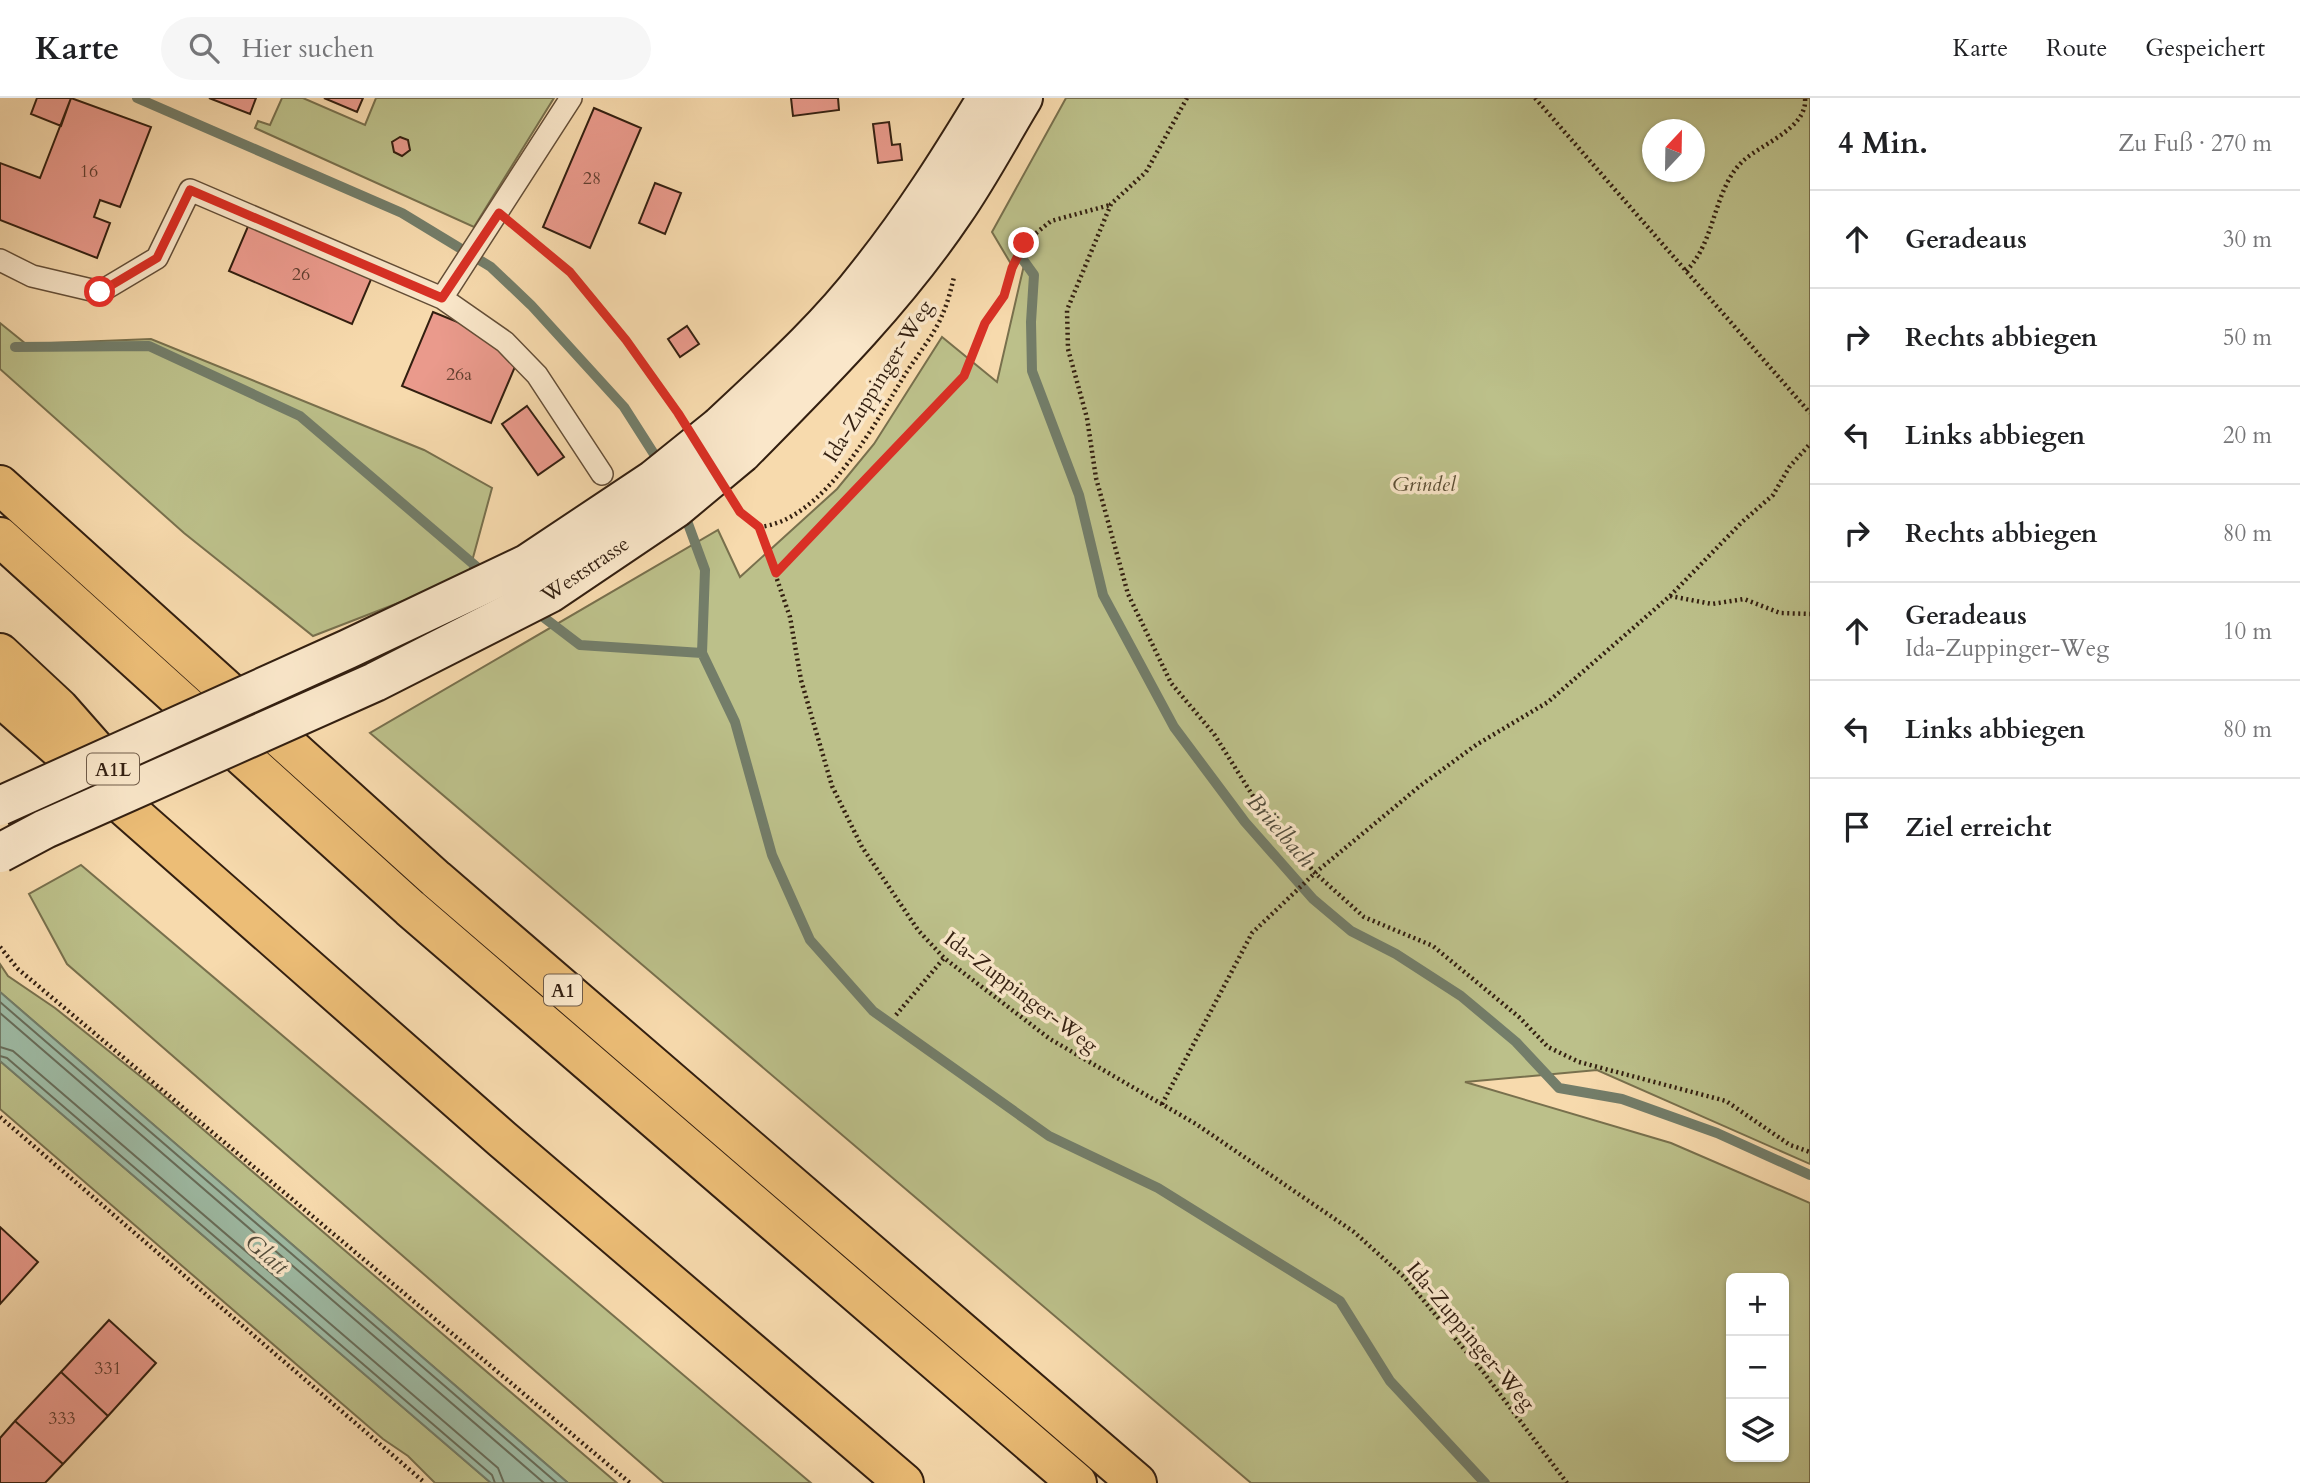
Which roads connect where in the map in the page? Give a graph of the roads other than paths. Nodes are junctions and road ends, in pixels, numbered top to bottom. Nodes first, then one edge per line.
1 (571, 98) edge
2 (987, 98) edge
3 (1023, 98) edge
4 (0, 260) edge
5 (444, 294) junction
6 (716, 434) junction
7 (602, 474) dead end
8 (0, 485) edge
9 (0, 537) edge
10 (0, 653) edge
11 (0, 697) edge
12 (0, 730) edge
13 (0, 806) edge
14 (144, 826) junction
15 (0, 853) edge
16 (219, 891) junction
17 (904, 1483) edge
18 (1077, 1483) edge
19 (1137, 1483) edge

1 - 5 lane
2 - 6 main road, Weststrasse
3 - 6 main road, Weststrasse
4 - 5 lane
5 - 7 lane
6 - 13 main road, Weststrasse, bridge
6 - 15 main road, Weststrasse, bridge
8 - 19 highway, A1
9 - 18 highway
10 - 16 highway, A1L
11 - 14 highway
12 - 14 highway, A1L
14 - 16 highway
16 - 17 highway

